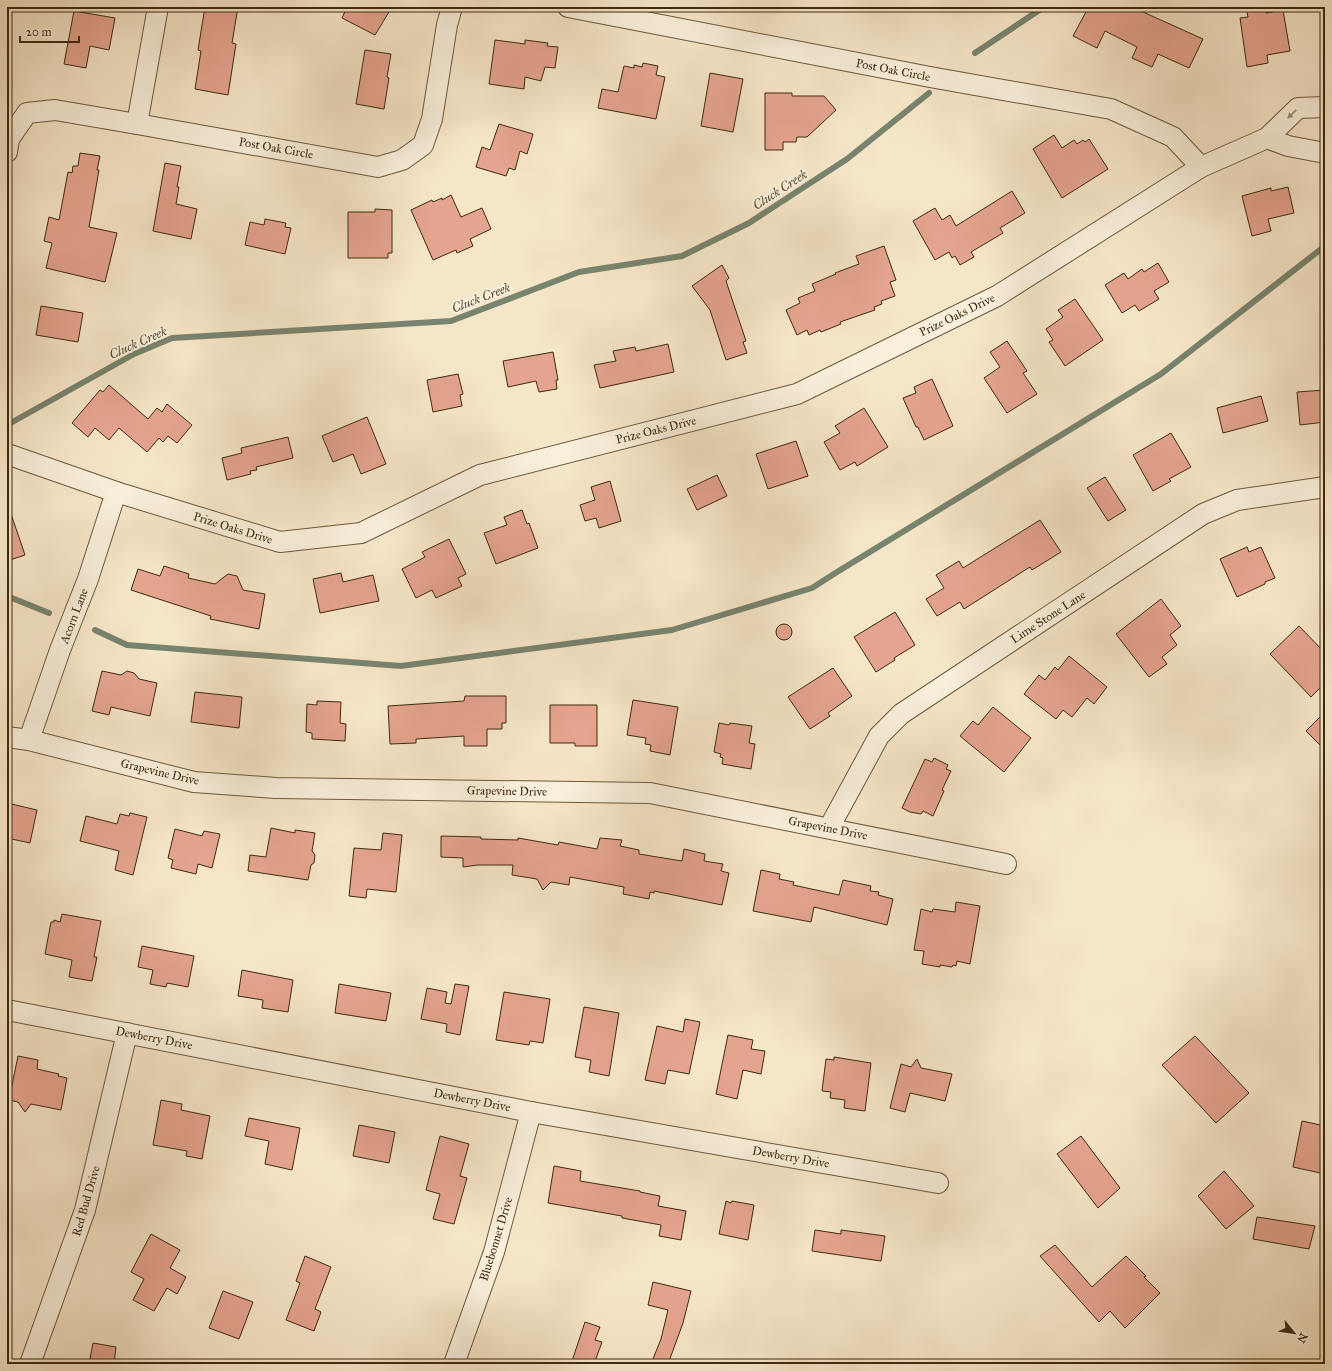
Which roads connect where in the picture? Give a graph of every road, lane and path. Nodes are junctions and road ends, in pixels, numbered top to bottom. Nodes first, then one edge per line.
1 (158, 7) edge
2 (452, 7) edge
3 (568, 7) edge
4 (1325, 107) edge
5 (137, 124) junction
6 (1267, 138) junction
7 (7, 152) edge
8 (1325, 153) edge
9 (1201, 167) junction
10 (7, 454) edge
11 (1325, 487) edge
12 (116, 492) junction
13 (7, 737) edge
14 (29, 740) junction
15 (829, 828) junction
16 (1006, 864) dead end
17 (7, 1010) edge
18 (128, 1033) junction
19 (531, 1112) junction
20 (938, 1182) dead end
21 (30, 1364) edge
22 (454, 1364) edge

1 - 5 street
2 - 5 street, Post Oak Circle
3 - 9 street, Post Oak Circle
4 -> 6 street, Prize Oaks Drive
5 - 7 street, Post Oak Circle
6 - 8 street
6 - 9 street, Prize Oaks Drive
9 - 12 street, Prize Oaks Drive
10 - 12 street, Prize Oaks Drive
11 - 15 street, Lime Stone Lane
12 - 14 street, Acorn Lane
13 - 14 street, Grapevine Drive
14 - 15 street, Grapevine Drive
15 - 16 street, Grapevine Drive
17 - 18 street, Dewberry Drive
18 - 19 street, Dewberry Drive
18 - 21 street, Red Bud Drive
19 - 20 street, Dewberry Drive
19 - 22 street, Bluebonnet Drive

